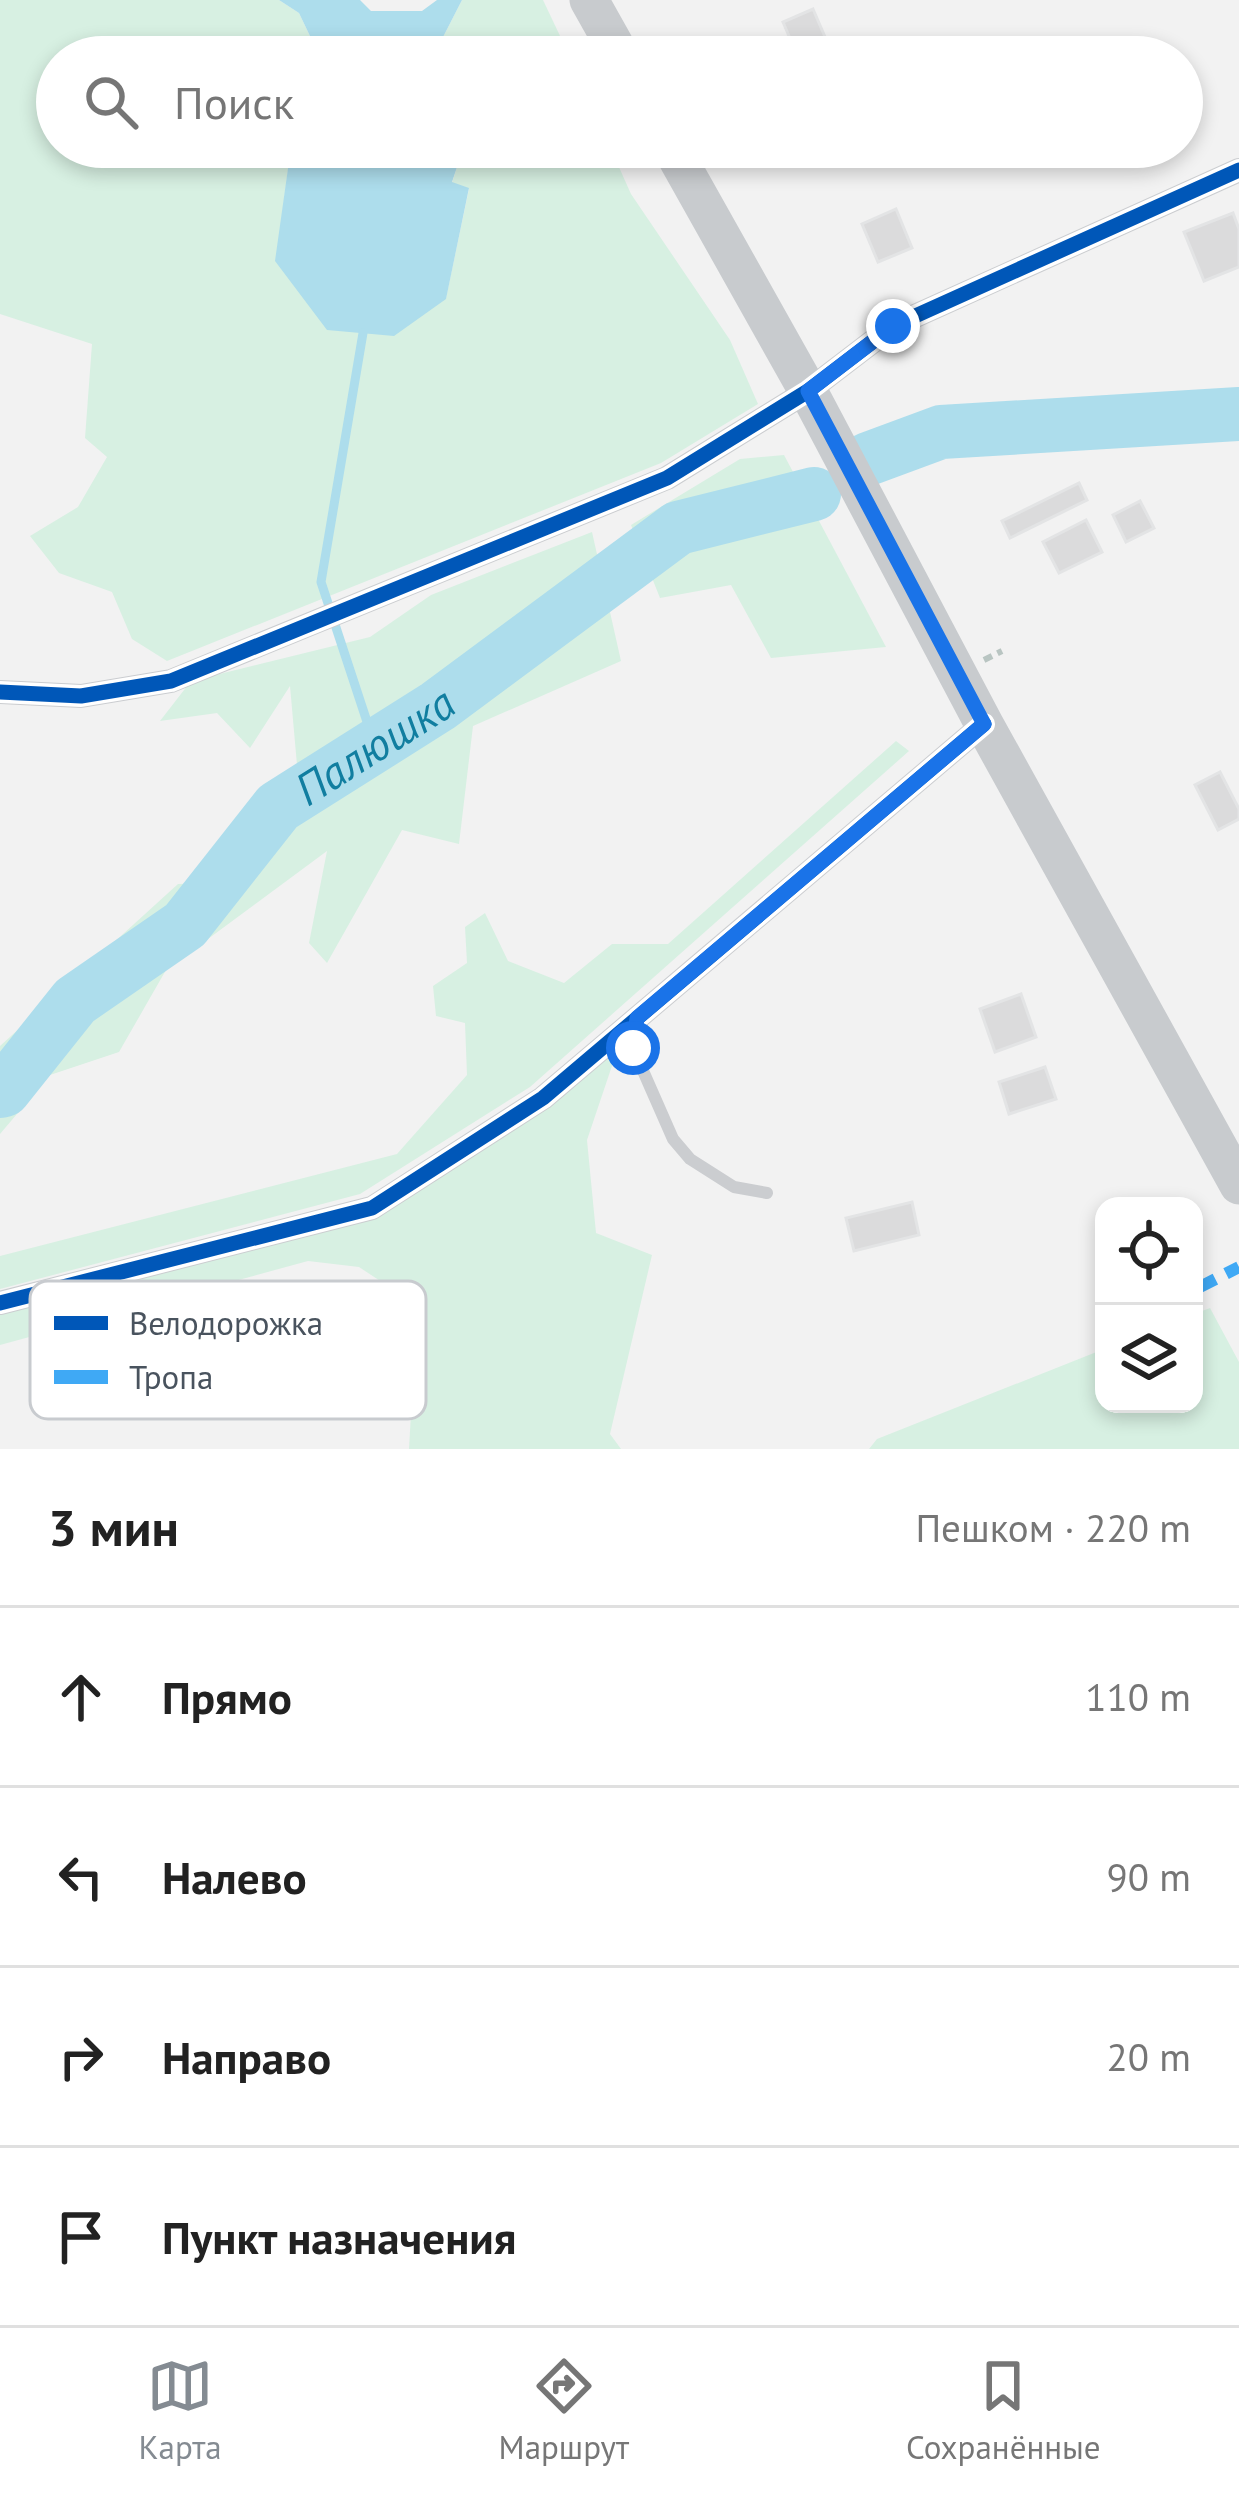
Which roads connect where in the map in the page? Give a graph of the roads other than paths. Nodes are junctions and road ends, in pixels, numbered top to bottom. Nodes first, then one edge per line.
1 (589, 0) edge
2 (609, 36) edge
3 (683, 168) edge
4 (1239, 170) edge
5 (808, 391) junction
6 (0, 692) edge
7 (984, 724) junction
8 (637, 1018) junction
9 (1239, 1185) edge
10 (766, 1193) dead end
11 (86, 1281) edge
12 (30, 1295) edge
13 (0, 1303) edge

1 - 2 main road
3 - 5 main road
4 - 5 street
5 - 6 street
5 - 7 main road
7 - 8 street
7 - 9 main road
8 - 10 lane
8 - 11 street
12 - 13 street

